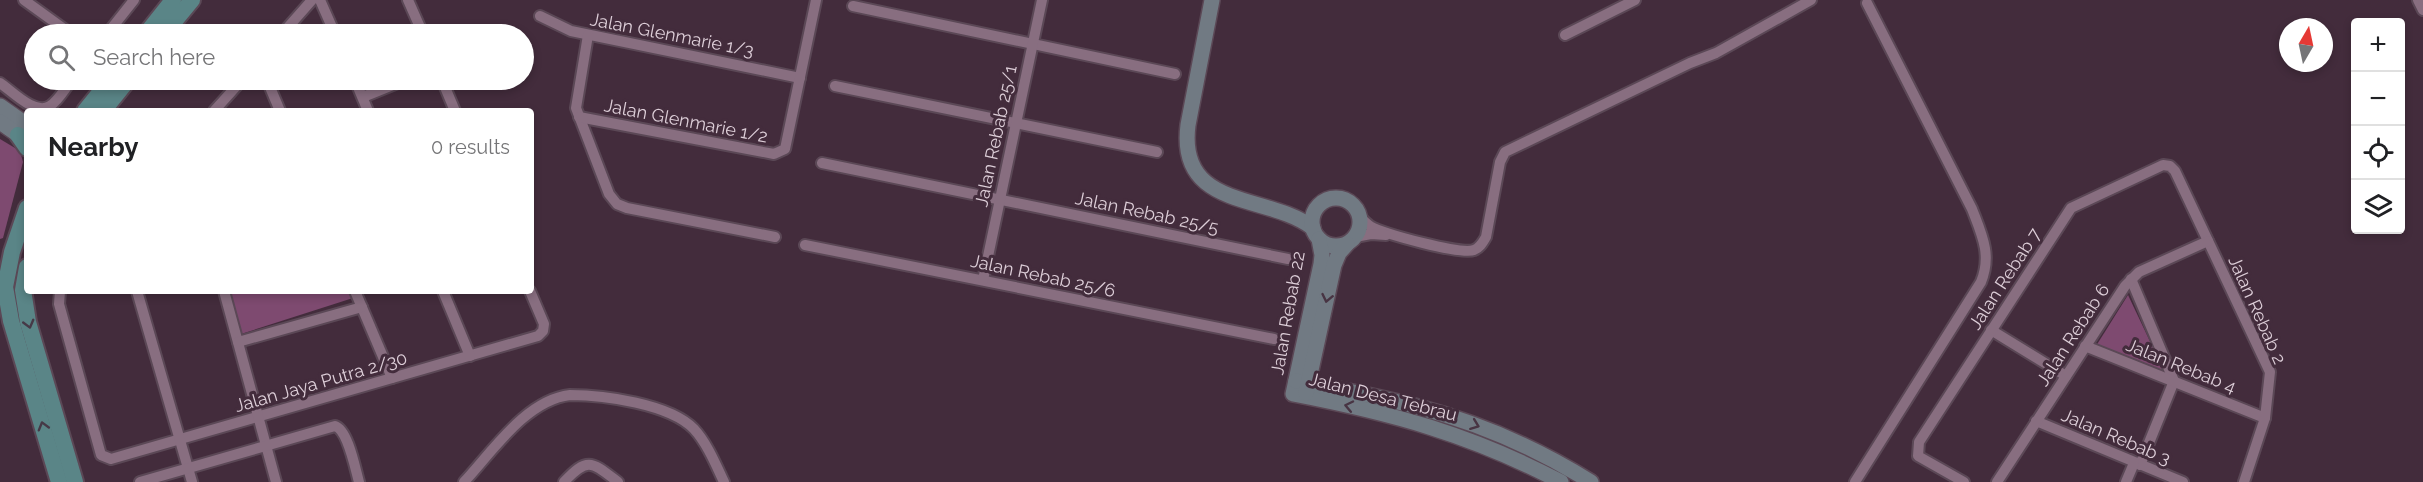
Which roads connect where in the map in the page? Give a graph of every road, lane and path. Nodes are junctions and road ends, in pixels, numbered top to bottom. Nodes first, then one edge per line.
1 (24, 0) edge
2 (134, 0) edge
3 (173, 0) edge
4 (192, 0) edge
5 (312, 0) edge
6 (320, 0) edge
7 (408, 0) edge
8 (816, 0) edge
9 (1042, 0) edge
10 (1212, 0) edge
11 (1635, 0) edge
12 (1811, 0) edge
13 (2418, 0) edge
14 (1867, 3) dead end
15 (853, 6) dead end
16 (2423, 10) edge
17 (540, 16) dead end
18 (57, 24) edge
19 (115, 24) edge
20 (154, 24) edge
21 (172, 24) edge
22 (291, 24) edge
23 (331, 24) edge
24 (419, 24) edge
25 (588, 35) junction
26 (1565, 35) dead end
27 (1033, 44) junction
28 (1175, 74) dead end
29 (800, 78) junction
30 (0, 83) edge
31 (835, 86) dead end
32 (64, 90) edge
33 (103, 90) edge
34 (115, 90) edge
35 (233, 90) edge
36 (271, 90) edge
37 (359, 90) edge
38 (388, 90) edge
39 (446, 90) edge
40 (365, 104) edge
41 (0, 106) edge
42 (36, 108) edge
43 (46, 108) edge
44 (91, 108) edge
45 (91, 108) edge
46 (217, 108) edge
47 (279, 108) edge
48 (454, 108) edge
49 (579, 117) junction
50 (0, 122) edge
51 (1016, 124) junction
52 (24, 136) edge
53 (24, 136) edge
54 (1157, 152) dead end
55 (822, 163) dead end
56 (2163, 165) joint
57 (999, 200) junction
58 (1317, 208) junction
59 (1275, 209) junction
60 (24, 214) edge
61 (1360, 217) junction
62 (1316, 233) junction
63 (775, 237) dead end
64 (1401, 237) junction
65 (1351, 241) junction
66 (2208, 241) junction
67 (805, 245) dead end
68 (6, 250) edge
69 (1288, 258) dead end
70 (2131, 279) junction
71 (984, 280) junction
72 (24, 284) edge
73 (60, 294) edge
74 (138, 294) edge
75 (225, 294) edge
76 (356, 294) edge
77 (444, 294) edge
78 (531, 294) edge
79 (362, 307) junction
80 (1992, 330) junction
81 (1274, 339) dead end
82 (238, 342) junction
83 (2085, 346) junction
84 (470, 356) junction
85 (1314, 358) junction
86 (2066, 376) junction
87 (392, 378) junction
88 (2174, 381) junction
89 (1301, 389) junction
90 (1342, 391) junction
91 (258, 417) junction
92 (2265, 418) junction
93 (2036, 421) junction
94 (180, 440) junction
95 (266, 445) junction
96 (2137, 464) junction
97 (188, 467) junction
98 (59, 482) edge
99 (75, 482) edge
100 (140, 482) edge
101 (192, 482) edge
102 (276, 482) edge
103 (359, 482) edge
104 (464, 482) edge
105 (564, 482) edge
106 (618, 482) edge
107 (724, 482) edge
108 (1561, 482) edge
109 (1591, 482) edge
110 (1855, 482) edge
111 (1964, 482) edge
112 (1997, 482) edge
113 (2126, 482) edge
114 (2183, 482) edge
115 (2244, 482) edge

1 - 18 street
2 - 19 street
3 - 20 main road
4 - 21 main road
5 - 22 street
6 - 23 street
7 - 24 street
8 - 29 street
9 - 27 street, Jalan Rebab 25/1
10 - 59 street
11 - 26 street
12 - 64 street
13 - 16 street
14 - 110 street
15 - 27 street
17 - 25 street, Jalan Glenmarie 1/3
25 - 29 street, Jalan Glenmarie 1/3
25 - 49 street
27 - 28 street
27 - 51 street, Jalan Rebab 25/1
29 - 49 street, Jalan Glenmarie 1/2
30 - 42 street
31 - 51 street
32 - 43 street
33 - 44 main road
34 - 45 main road
35 - 46 street
36 - 47 street
37 - 40 street
38 - 40 street
39 - 48 street
41 - 52 street
49 - 63 street
50 - 53 street
51 - 54 street
51 - 57 street, Jalan Rebab 25/1
55 - 57 street, Jalan Rebab 25/5
56 - 66 street, Jalan Rebab 2
56 - 80 street, Jalan Rebab 7
57 - 69 street, Jalan Rebab 25/5
57 - 71 street, Jalan Rebab 25/1
58 - 59 street
58 - 61 street
58 - 62 street
59 - 62 street
60 - 68 main road
61 - 64 street
61 - 65 street
62 - 65 street
62 - 89 street, Jalan Rebab 22
64 - 65 street
65 -> 85 street, Jalan Rebab 22
66 - 70 street, Jalan Rebab 6
66 - 92 street, Jalan Rebab 2
67 - 71 street, Jalan Rebab 25/6
98 -> 68 main road
70 - 83 street, Jalan Rebab 6
70 - 88 street
71 - 81 street, Jalan Rebab 25/6
72 -> 99 main road
73 - 94 street, Jalan Jaya Putra 2/30
74 - 94 street
75 - 82 street
76 - 79 street
77 - 84 street
78 - 84 street, Jalan Jaya Putra 2/30
79 - 82 street
79 - 87 street
80 - 86 street
80 - 111 street, Jalan Rebab 7
82 - 91 street
83 - 86 street, Jalan Rebab 6
83 - 88 street, Jalan Rebab 4
84 - 87 street, Jalan Jaya Putra 2/30
85 - 89 street, Jalan Rebab 22
85 - 90 street
86 - 93 street, Jalan Rebab 6
87 - 91 street, Jalan Jaya Putra 2/30
88 - 92 street, Jalan Rebab 4
88 - 96 street
89 - 90 street, Jalan Desa Tebrau
108 -> 89 street, Jalan Desa Tebrau
90 -> 109 street, Jalan Desa Tebrau
91 - 94 street, Jalan Jaya Putra 2/30
91 - 95 street
92 - 115 street, Jalan Rebab 2
93 - 96 street, Jalan Rebab 3
93 - 112 street, Jalan Rebab 6
94 - 97 street
95 - 97 street
95 - 102 street
95 - 103 street
96 - 113 street
96 - 114 street, Jalan Rebab 3
97 - 100 street
97 - 101 street
104 - 107 street
105 - 106 street

